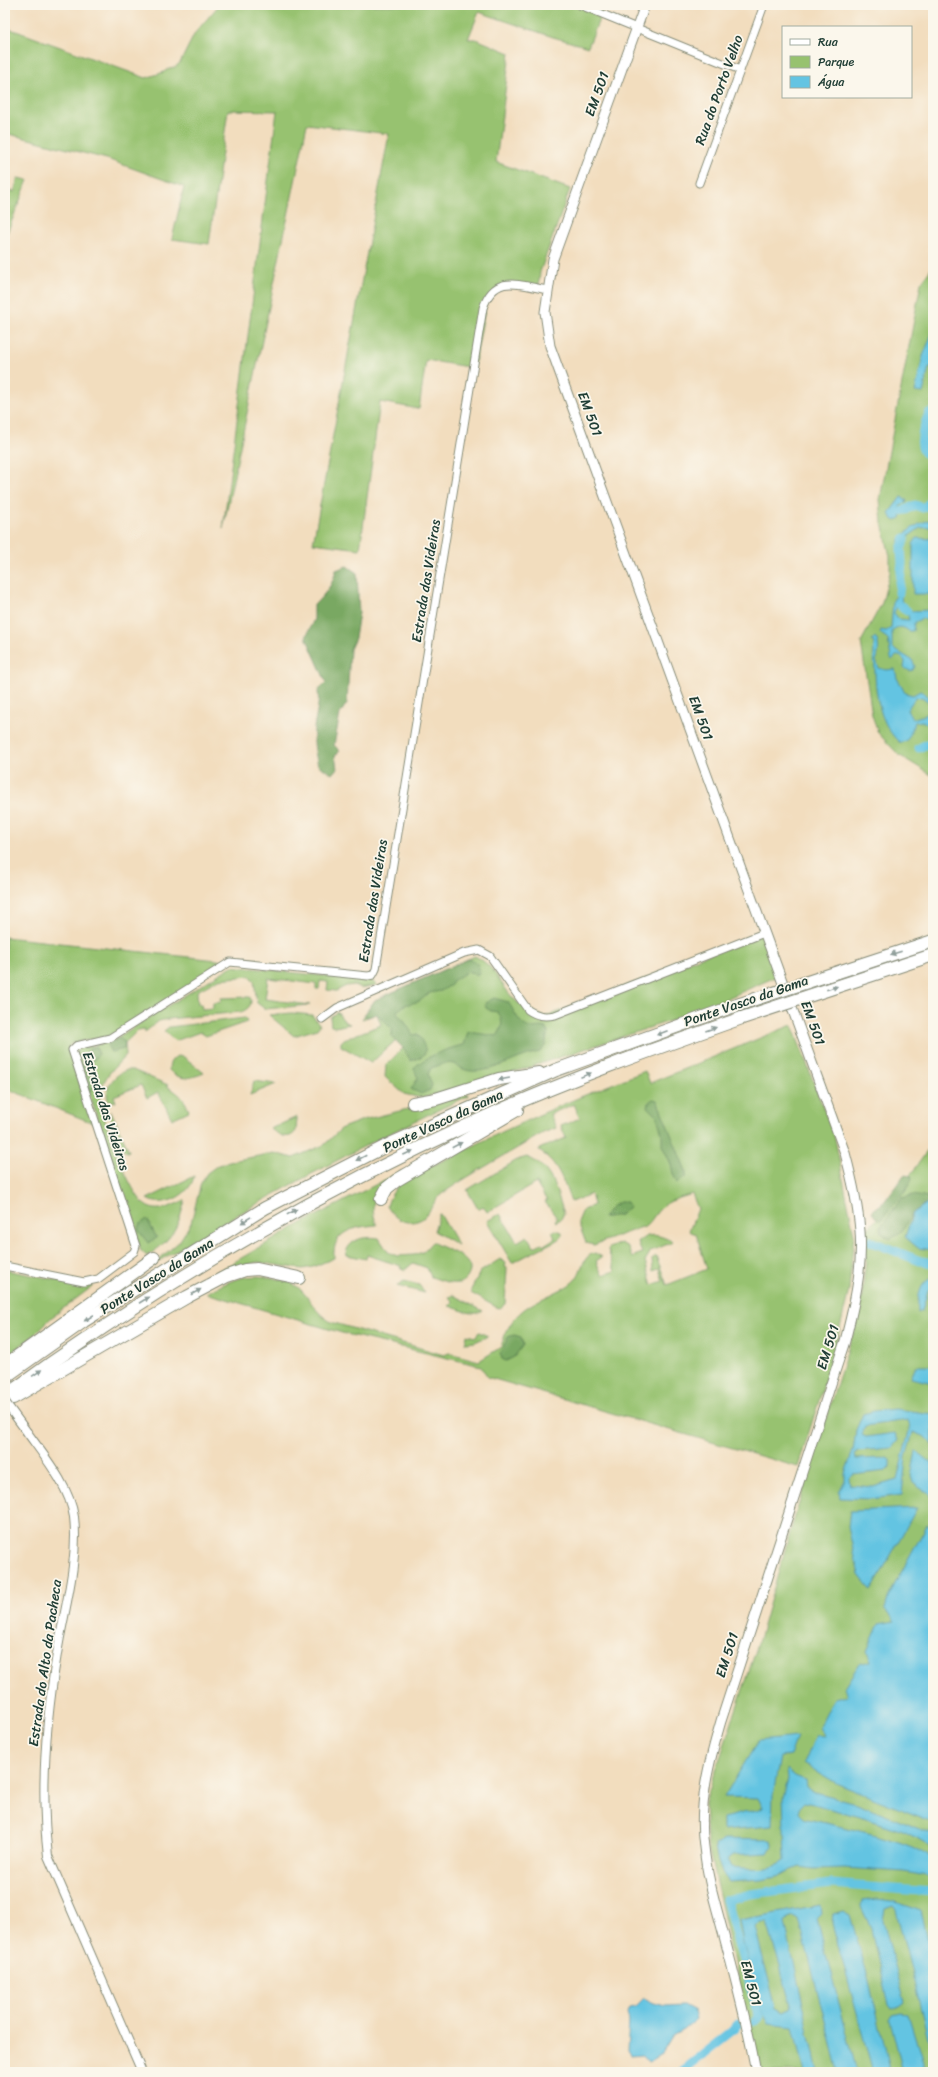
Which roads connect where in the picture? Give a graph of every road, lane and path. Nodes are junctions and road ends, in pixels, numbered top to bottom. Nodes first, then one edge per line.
1 (580, 5) edge
2 (645, 5) edge
3 (764, 5) edge
4 (636, 26) junction
5 (740, 70) junction
6 (699, 183) dead end
7 (547, 290) junction
8 (764, 933) junction
9 (933, 941) edge
10 (933, 955) edge
11 (322, 1019) dead end
12 (556, 1070) junction
13 (550, 1089) junction
14 (414, 1103) dead end
15 (381, 1199) dead end
16 (154, 1258) dead end
17 (5, 1266) edge
18 (299, 1278) dead end
19 (5, 1365) edge
20 (5, 1377) edge
21 (5, 1396) edge
22 (5, 1403) edge
23 (142, 2072) edge
24 (756, 2072) edge

1 - 4 street
2 - 4 main road, EM 501 / EM 501
3 - 5 street, Rua do Porto Velho
4 - 5 street
4 - 7 main road, EM 501 / EM 501
5 - 6 street, Rua do Porto Velho
7 - 8 main road, EM 501 / EM 501
7 - 17 street, Estrada das Videiras
8 - 11 street
8 - 24 main road, EM 501 / EM 501
9 -> 12 highway, Ponte Vasco da Gama, bridge
13 -> 10 highway, Ponte Vasco da Gama, bridge
12 -> 14 highway
12 -> 20 highway, Ponte Vasco da Gama
15 -> 13 highway
21 -> 13 highway, Ponte Vasco da Gama
16 - 19 highway
22 -> 18 highway
22 - 23 street, Estrada do Alto da Pacheca, bridge

